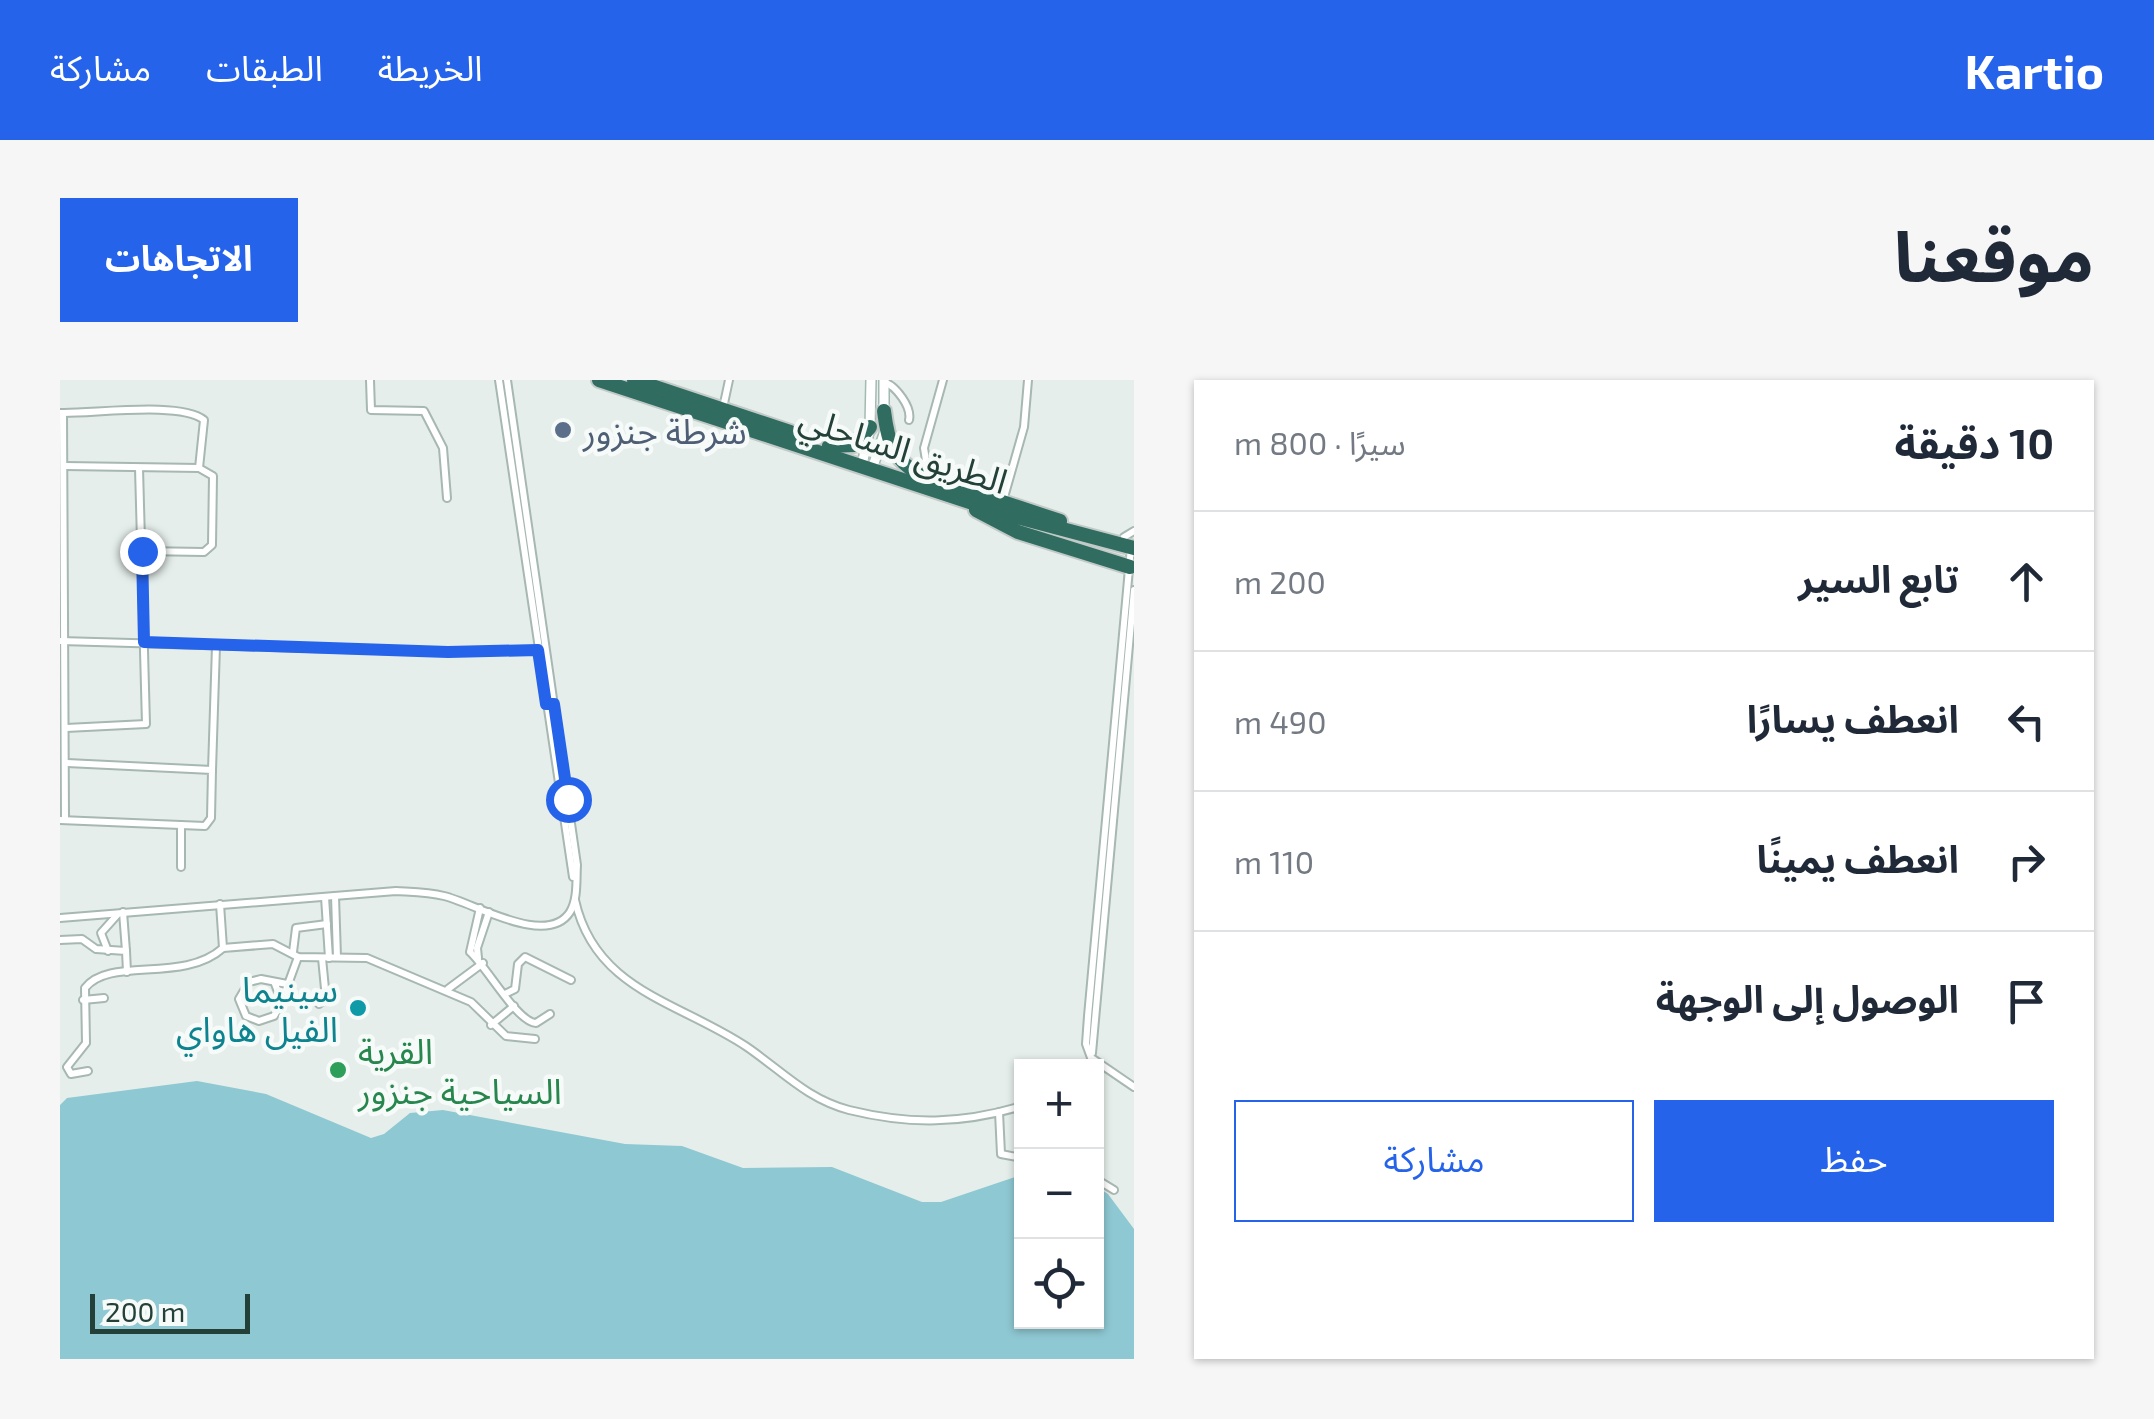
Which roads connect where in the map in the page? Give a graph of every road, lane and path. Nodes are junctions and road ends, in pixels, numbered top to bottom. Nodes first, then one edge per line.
1 (370, 380) edge
2 (503, 380) edge
3 (599, 380) edge
4 (634, 380) edge
5 (728, 380) edge
6 (871, 380) edge
7 (943, 380) edge
8 (1028, 380) edge
9 (884, 381) edge
10 (722, 408) junction
11 (884, 411) junction
12 (61, 413) edge
13 (909, 420) dead end
14 (870, 427) junction
15 (829, 446) junction
16 (869, 463) junction
17 (65, 466) junction
18 (139, 468) junction
19 (199, 468) junction
20 (925, 477) junction
21 (949, 494) junction
22 (447, 498) dead end
23 (1002, 502) junction
24 (1132, 540) edge
25 (142, 551) junction
26 (1130, 566) junction
27 (1134, 590) edge
28 (62, 641) edge
29 (144, 642) junction
30 (216, 646) junction
31 (542, 650) junction
32 (66, 728) junction
33 (1118, 731) junction
34 (67, 762) junction
35 (212, 770) junction
36 (63, 820) edge
37 (181, 825) junction
38 (1108, 844) junction
39 (181, 868) dead end
40 (335, 896) junction
41 (325, 897) junction
42 (575, 900) junction
43 (220, 904) junction
44 (480, 908) junction
45 (489, 912) junction
46 (121, 913) junction
47 (60, 918) edge
48 (326, 924) junction
49 (60, 940) edge
50 (224, 948) junction
51 (108, 951) junction
52 (126, 951) junction
53 (295, 954) junction
54 (330, 958) junction
55 (481, 961) junction
56 (127, 972) junction
57 (571, 980) dead end
58 (1092, 980) junction
59 (1102, 982) junction
60 (274, 984) junction
61 (287, 984) junction
62 (448, 990) junction
63 (505, 994) junction
64 (104, 998) dead end
65 (82, 1000) junction
66 (282, 1002) junction
67 (320, 1004) dead end
68 (514, 1006) junction
69 (550, 1014) dead end
70 (491, 1025) junction
71 (535, 1039) dead end
72 (1093, 1059) edge
73 (1093, 1059) edge
74 (1104, 1067) edge
75 (88, 1071) dead end
76 (1134, 1087) edge
77 (1014, 1108) edge
78 (999, 1112) junction
79 (1014, 1156) edge
80 (1104, 1184) edge
81 (1114, 1190) dead end

1 - 22 street
2 - 31 street
3 - 16 highway, الطريق الساحلي
4 - 10 highway, الطريق الساحلي
5 - 10 street
6 - 14 main road
7 - 20 street
8 - 23 street
9 - 11 main road
9 - 13 street
10 - 15 highway, الطريق الساحلي
11 - 16 main road
11 - 20 highway
12 - 17 street
12 - 19 street
14 - 15 highway
14 - 16 main road
15 - 16 highway, الطريق الساحلي
16 - 20 highway, الطريق الساحلي
16 - 21 highway, الطريق الساحلي
17 - 18 street
17 - 28 street
18 - 19 street
18 - 25 street
19 - 25 street
20 - 23 highway, الطريق الساحلي
21 - 24 highway, الطريق الساحلي
21 - 26 highway
23 - 24 highway, الطريق الساحلي
24 - 26 street
25 - 29 street
26 - 33 street
27 - 33 street
28 - 29 street
28 - 32 street
29 - 30 street
29 - 32 street
30 - 31 street
30 - 35 street
31 - 42 street
32 - 34 street
33 - 38 street
34 - 35 street
34 - 36 street
35 - 37 street
36 - 37 street
37 - 39 street
38 - 58 street
38 - 59 street
40 - 41 street
40 - 44 street
40 - 54 street
41 - 43 street
41 - 48 street
42 - 45 street
42 - 78 street
43 - 46 street
43 - 50 street
44 - 45 street
44 - 55 street
45 - 55 street
46 - 47 street
46 - 51 street
46 - 52 street
48 - 53 street
48 - 54 street
49 - 51 street
50 - 53 street
50 - 56 street
51 - 52 street
52 - 56 street
53 - 54 street
53 - 61 street
54 - 62 street
54 - 67 street
55 - 62 street
55 - 63 street
56 - 65 street
57 - 63 street
58 - 59 street
58 - 72 street
59 - 73 street
60 - 61 street
60 - 66 street
60 - 66 street
61 - 66 street
62 - 70 street
63 - 68 street
64 - 65 street
65 - 75 street
68 - 69 street
68 - 70 street
70 - 71 street
74 - 76 street
77 - 78 street
78 - 79 street
80 - 81 street

